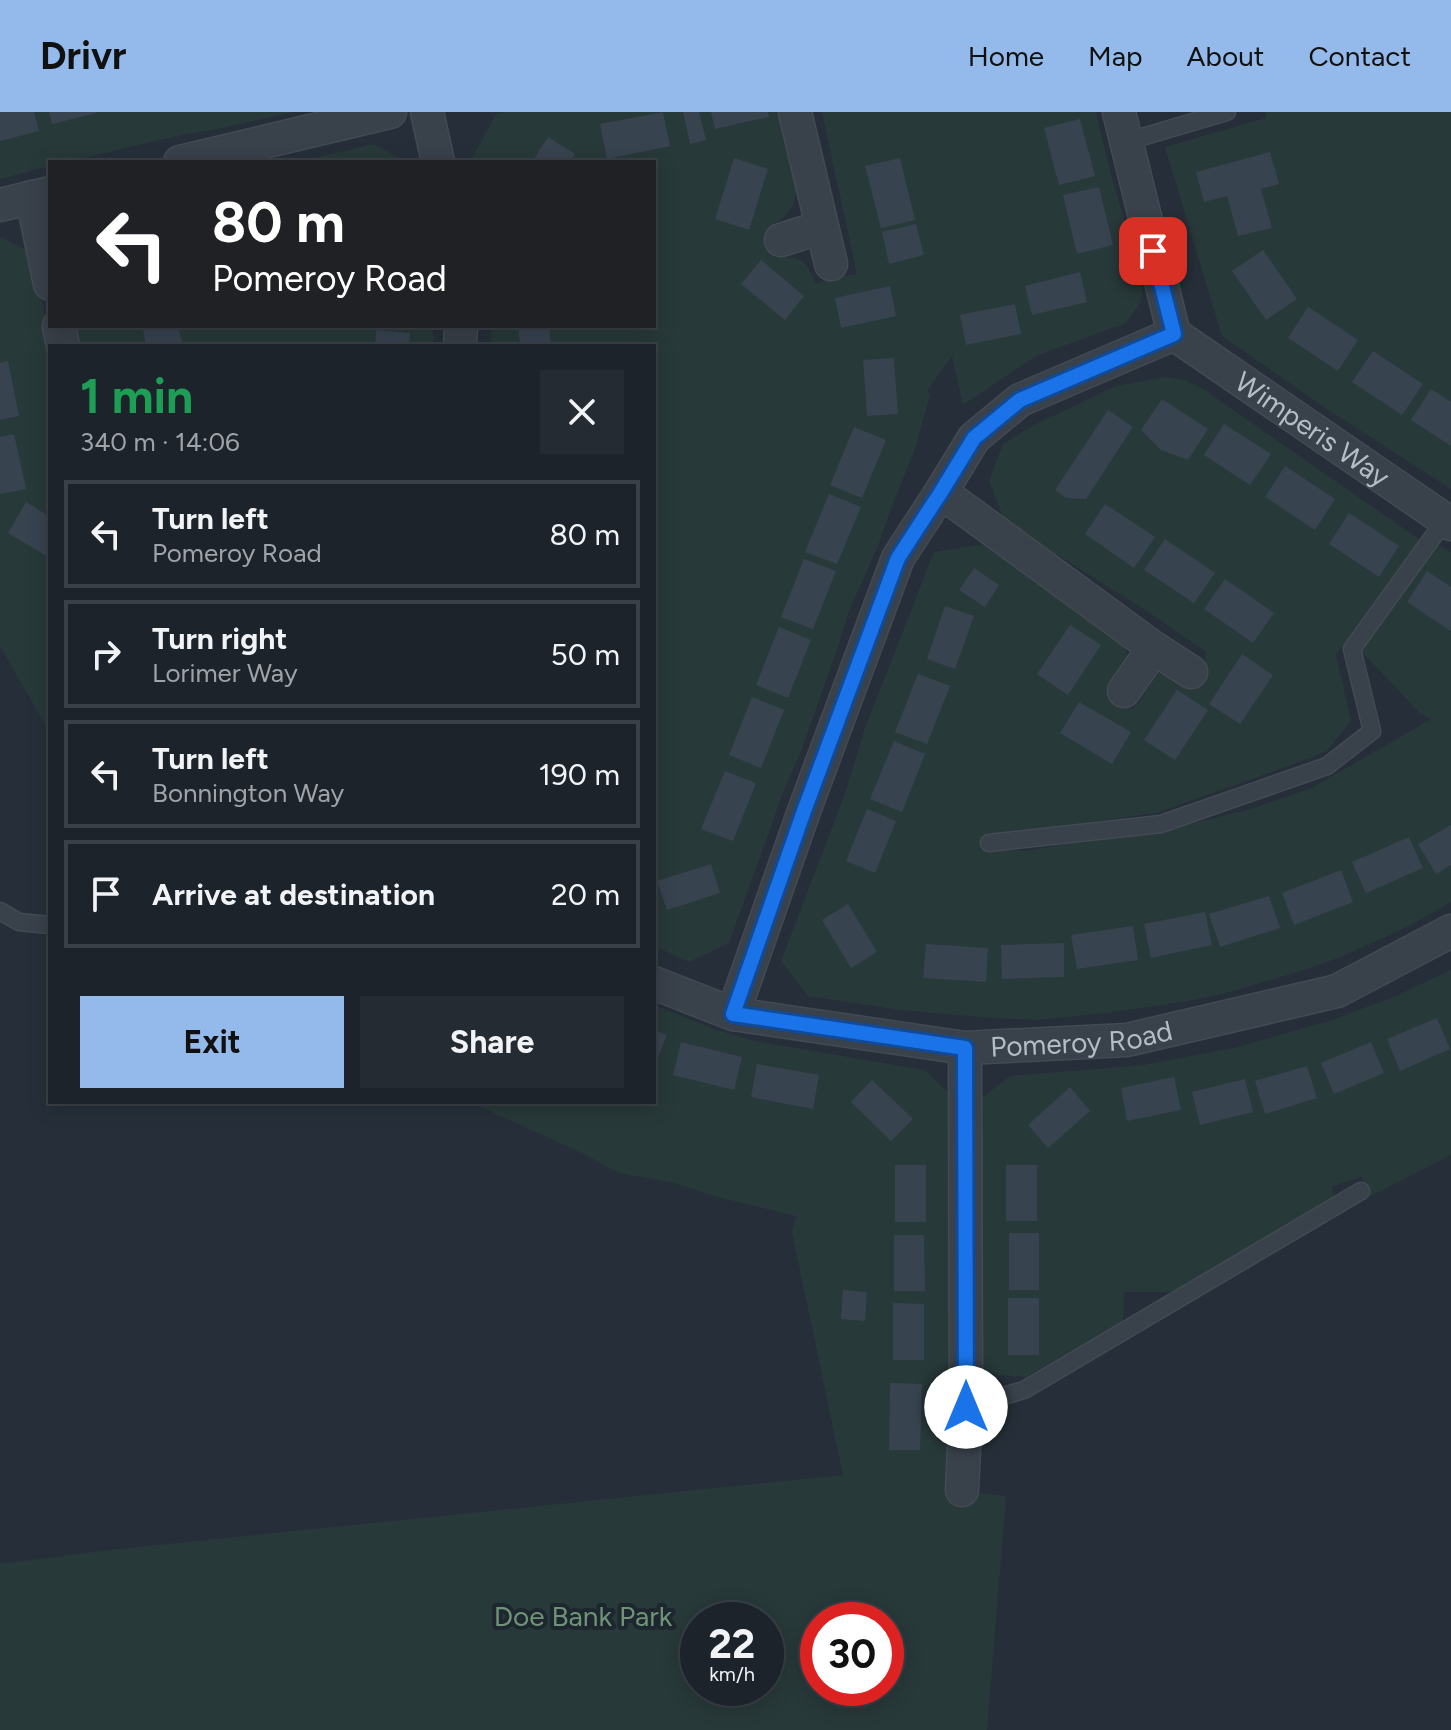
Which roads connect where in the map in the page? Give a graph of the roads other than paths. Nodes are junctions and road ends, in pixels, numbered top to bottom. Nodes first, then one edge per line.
1 (390, 112) edge
2 (427, 112) edge
3 (795, 112) edge
4 (1227, 112) edge
5 (1122, 127) edge
6 (188, 160) edge
7 (438, 160) edge
8 (41, 195) edge
9 (0, 205) edge
10 (822, 227) junction
11 (781, 240) dead end
12 (48, 264) edge
13 (831, 264) dead end
14 (1174, 334) junction
15 (941, 492) junction
16 (1448, 522) edge
17 (1154, 648) junction
18 (1191, 672) dead end
19 (1124, 691) dead end
20 (989, 843) dead end
21 (0, 911) edge
22 (48, 925) edge
23 (1451, 931) edge
24 (656, 984) edge
25 (733, 1014) junction
26 (965, 1048) junction
27 (1361, 1191) dead end
28 (966, 1407) junction
29 (962, 1490) dead end

1 - 6 street
2 - 7 street
3 - 10 street
4 - 5 lane
5 - 14 street
8 - 9 street
8 - 12 street
10 - 11 street
10 - 13 street
14 - 15 street
14 - 16 street, Wimperis Way
15 - 17 street
15 - 25 street
16 - 20 lane
17 - 18 street
17 - 19 street
21 - 22 lane
23 - 26 street, Pomeroy Road
24 - 25 street, Pomeroy Road
25 - 26 street, Pomeroy Road
26 - 28 street
27 - 28 lane
28 - 29 street

